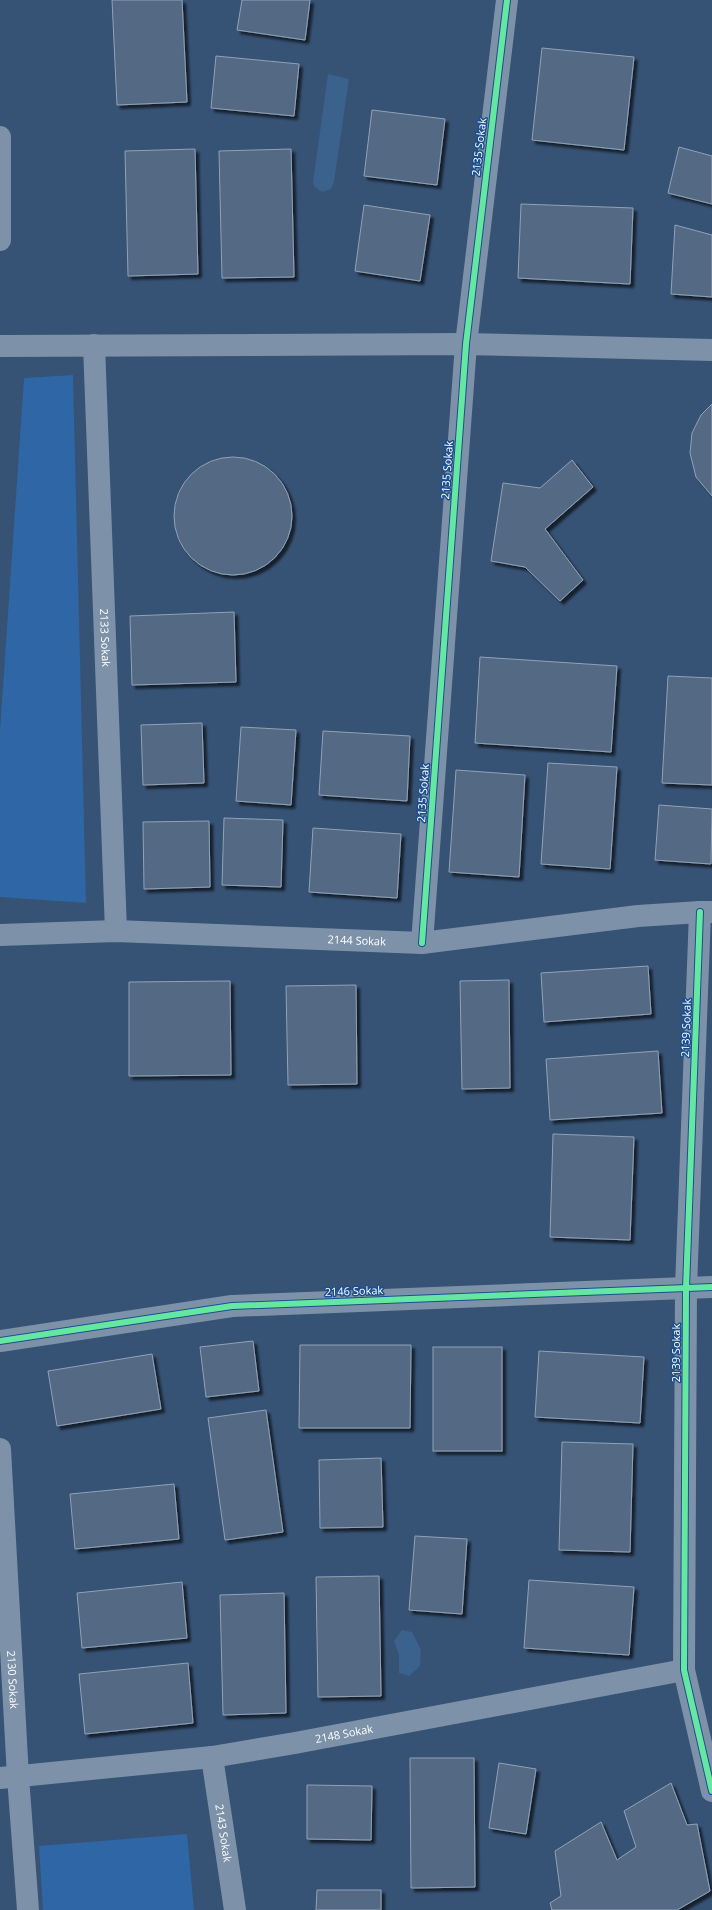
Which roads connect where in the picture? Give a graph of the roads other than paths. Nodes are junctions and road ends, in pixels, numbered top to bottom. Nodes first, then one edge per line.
1 (507, 0) edge
2 (0, 137) edge
3 (0, 240) edge
4 (466, 344) junction
5 (94, 345) junction
6 (0, 346) edge
7 (712, 350) edge
8 (706, 912) edge
9 (116, 931) junction
10 (0, 935) edge
11 (422, 943) junction
12 (712, 1287) edge
13 (686, 1288) junction
14 (0, 1341) edge
15 (0, 1449) edge
16 (684, 1670) junction
17 (212, 1757) junction
18 (9, 1778) edge
19 (712, 1791) edge
20 (28, 1910) edge
21 (235, 1910) edge

1 - 4 street, 2135 Sokak
2 - 3 street
4 - 5 street
4 - 7 street
4 - 11 street, 2135 Sokak
5 - 6 street
5 - 9 street, 2133 Sokak
8 - 11 street, 2144 Sokak
8 - 13 street, 2139 Sokak
9 - 10 street, 2144 Sokak
9 - 11 street, 2144 Sokak
12 - 13 street, 2146 Sokak
13 - 14 street, 2146 Sokak
13 - 16 street, 2139 Sokak
15 - 18 street, 2130 Sokak
16 - 17 street, 2148 Sokak
16 - 19 street, 2139 Sokak
17 - 18 street, 2148 Sokak
17 - 21 street, 2143 Sokak
18 - 20 street, 2130 Sokak

